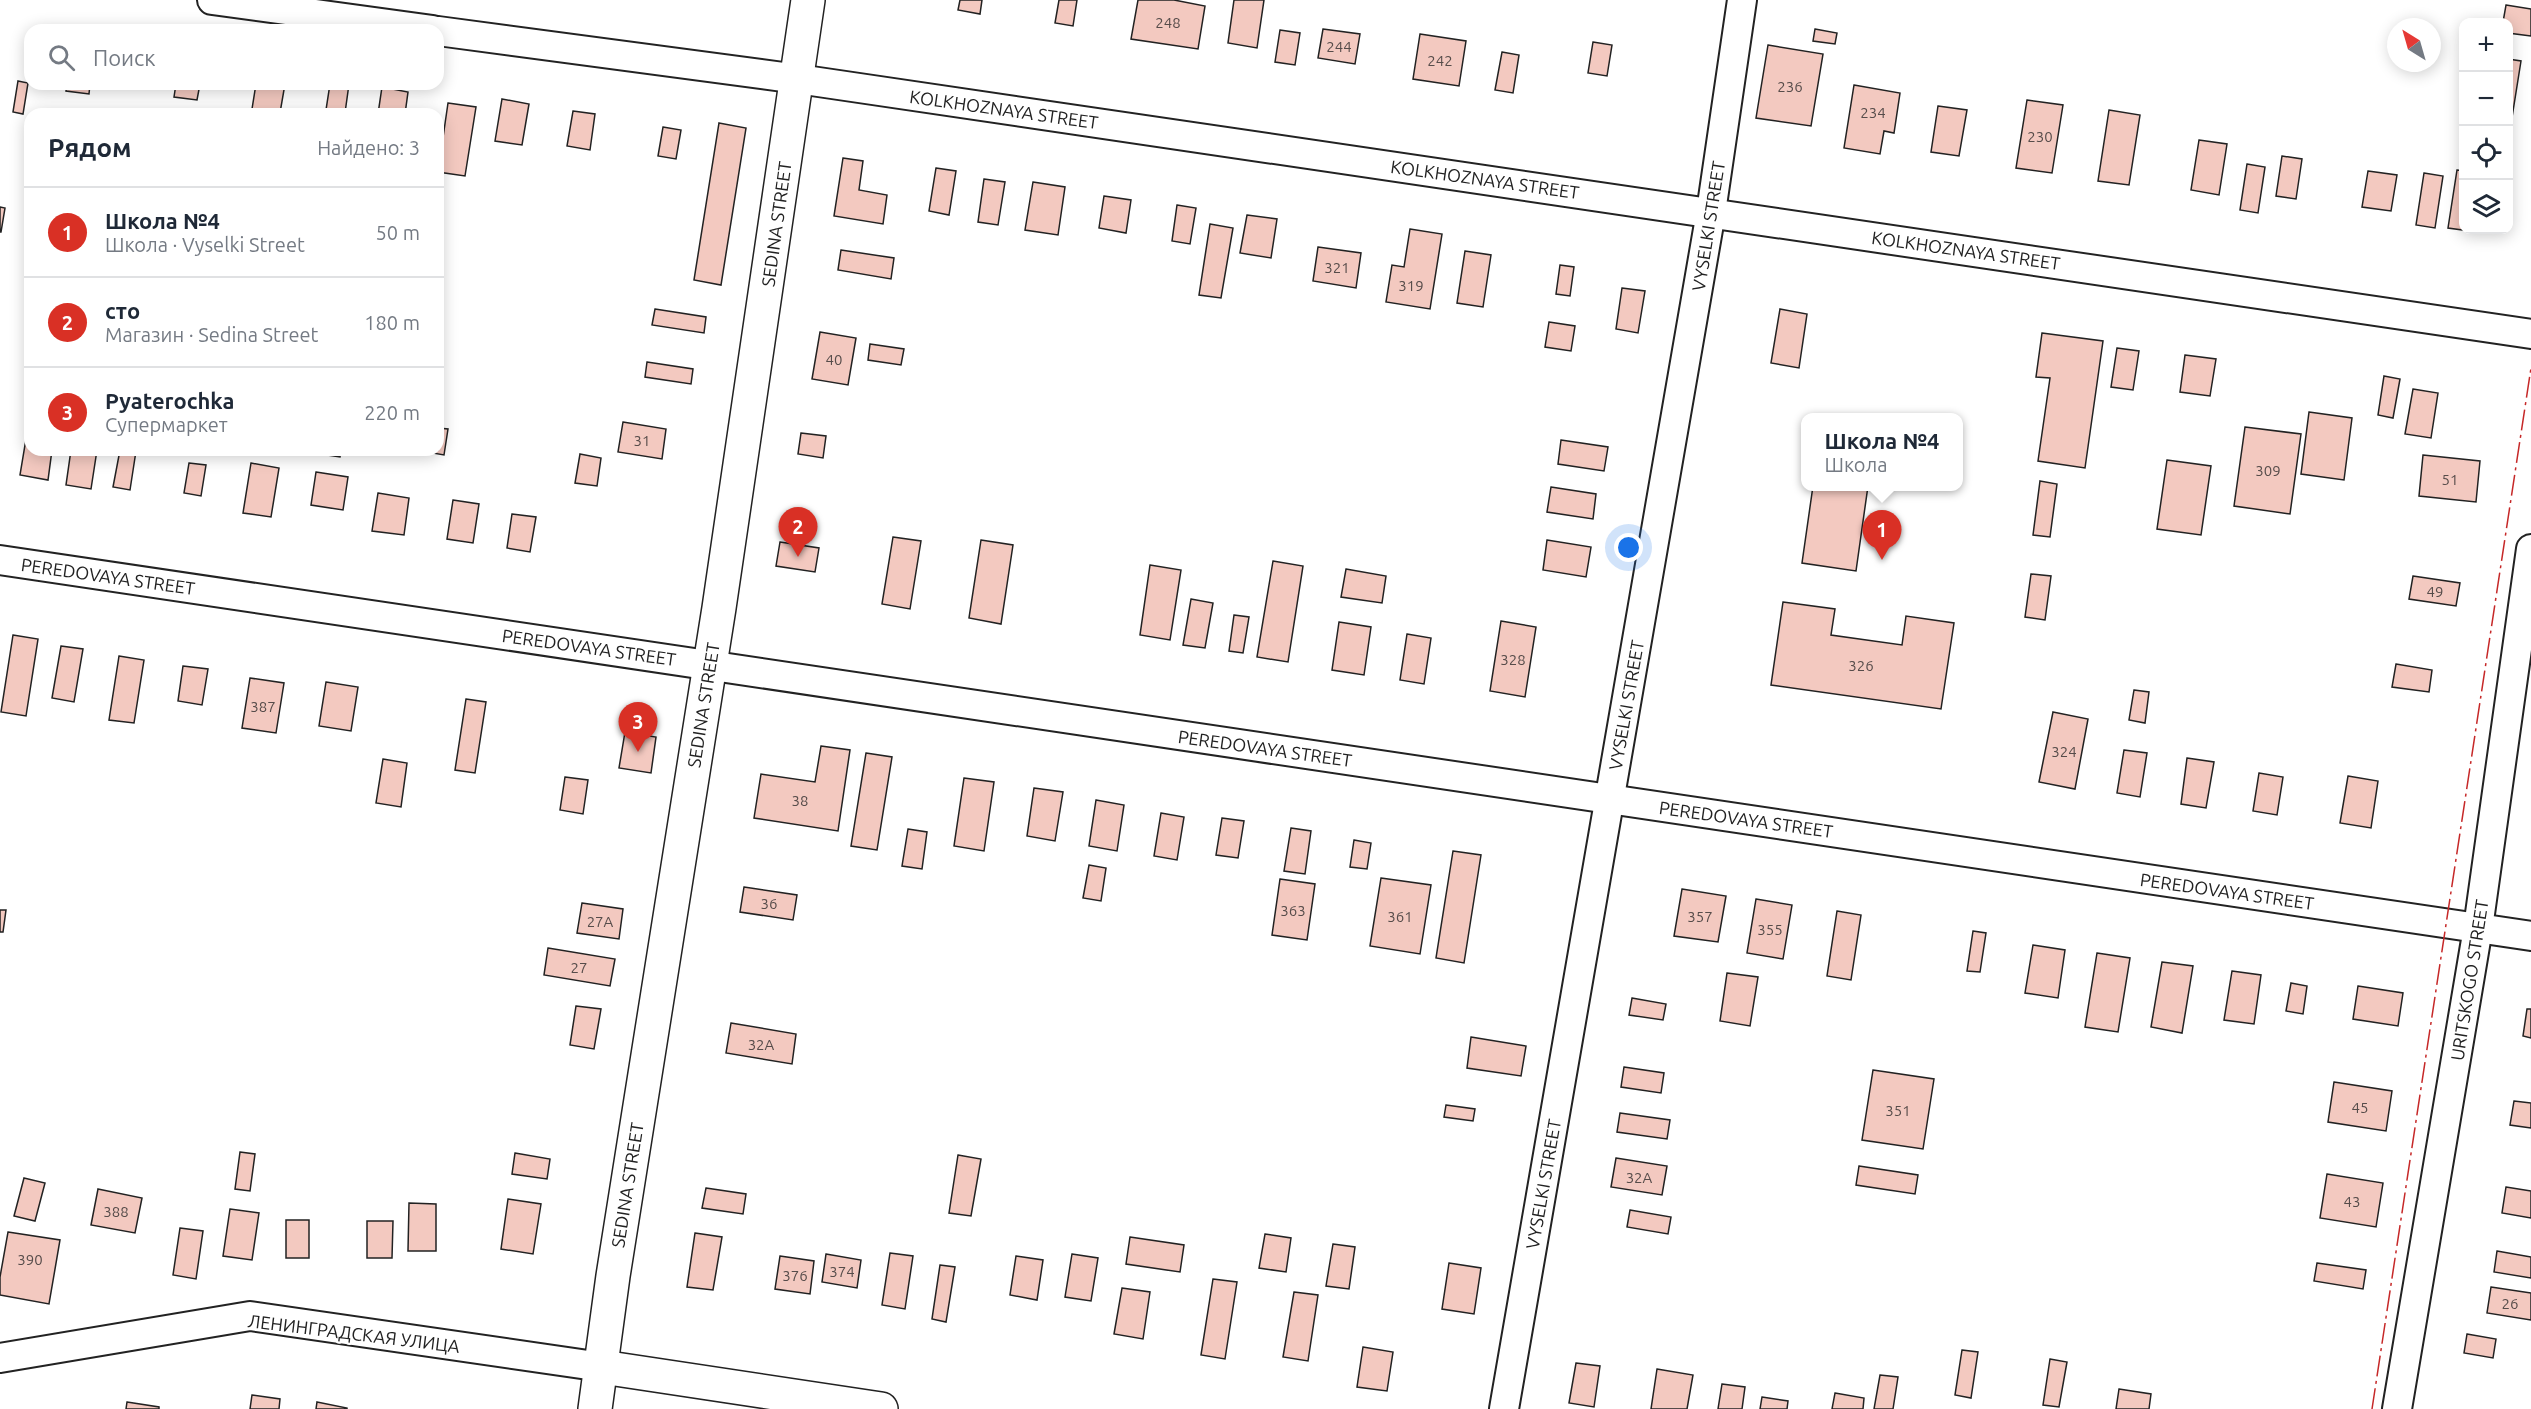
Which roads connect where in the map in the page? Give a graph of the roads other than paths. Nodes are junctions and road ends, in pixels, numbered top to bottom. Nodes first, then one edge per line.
1 (212, 0) edge
2 (808, 0) edge
3 (1742, 0) edge
4 (389, 24) edge
5 (444, 32) edge
6 (798, 79) junction
7 (1711, 212) junction
8 (2531, 334) edge
9 (2531, 549) edge
10 (0, 560) edge
11 (710, 665) junction
12 (1610, 799) junction
13 (2478, 928) junction
14 (2531, 936) edge
15 (0, 1358) edge
16 (602, 1367) junction
17 (595, 1409) edge
18 (881, 1409) edge
19 (1504, 1409) edge
20 (2397, 1409) edge

1 - 4 street
2 - 6 main road, SEDINA STREET
3 - 7 street, VYSELKI STREET
5 - 6 street, KOLKHOZNAYA STREET
6 - 7 street, KOLKHOZNAYA STREET
6 - 11 main road, SEDINA STREET
7 - 8 street, KOLKHOZNAYA STREET
7 - 12 street, VYSELKI STREET
9 - 13 street, URITSKOGO STREET
10 - 11 street, PEREDOVAYA STREET
11 - 12 street, PEREDOVAYA STREET
11 - 16 main road, SEDINA STREET
12 - 13 street, PEREDOVAYA STREET
12 - 19 street, VYSELKI STREET
13 - 14 street, PEREDOVAYA STREET
13 - 20 street, URITSKOGO STREET
15 - 16 street, ЛЕНИНГРАДСКАЯ УЛИЦА
16 - 17 main road, SEDINA STREET
16 - 18 main road

